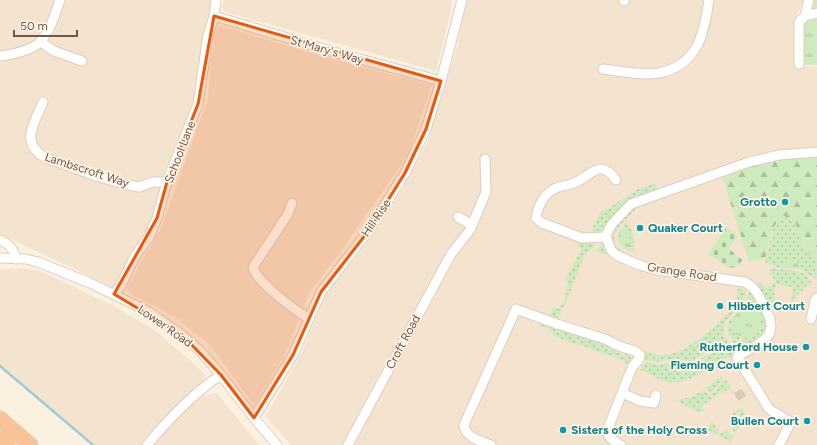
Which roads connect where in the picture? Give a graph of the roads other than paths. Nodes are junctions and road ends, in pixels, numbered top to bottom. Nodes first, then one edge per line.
1 (60, 0) edge
2 (216, 0) edge
3 (462, 0) edge
4 (710, 0) edge
5 (809, 0) edge
6 (817, 13) edge
7 (214, 16) junction
8 (805, 16) junction
9 (41, 42) junction
10 (0, 56) edge
11 (82, 62) dead end
12 (799, 64) dead end
13 (603, 69) dead end
14 (441, 81) junction
15 (43, 102) dead end
16 (817, 152) edge
17 (485, 159) dead end
18 (616, 180) dead end
19 (167, 182) junction
20 (292, 203) dead end
21 (458, 217) dead end
22 (472, 225) junction
23 (606, 237) junction
24 (0, 240) edge
25 (0, 258) edge
26 (16, 259) junction
27 (114, 294) junction
28 (817, 298) edge
29 (308, 318) junction
30 (811, 319) dead end
31 (222, 375) junction
32 (622, 393) junction
33 (656, 395) dead end
34 (254, 418) junction
35 (0, 419) edge
36 (0, 439) edge
37 (7, 445) edge
38 (30, 445) edge
39 (147, 445) edge
40 (277, 445) edge
41 (348, 445) edge
42 (492, 445) edge
43 (621, 445) edge
44 (779, 445) edge

1 - 9 street
2 - 7 street, School Lane
3 - 14 street, Hill Rise
4 - 13 street
5 - 8 street
6 - 8 street
7 - 14 street, St Mary's Way
7 - 19 street, School Lane
8 - 12 street
9 - 10 street
9 - 11 street
14 - 29 street, Hill Rise
15 - 19 street, Lambscroft Way
16 - 23 street
17 - 22 street, Croft Road
18 - 23 street
19 - 27 street, School Lane
20 - 29 street
21 - 22 street
22 - 41 street, Croft Road
23 - 44 street, Grange Road
24 - 26 street
25 - 26 street, Lower Road
26 - 27 street, Lower Road
27 - 31 street, Lower Road
28 - 30 street
29 - 34 street, Hill Rise
31 - 34 street, Lower Road
31 - 39 street
32 - 33 street
32 - 42 street
32 - 43 street
34 - 40 street, Lower Road
35 - 38 highway
36 - 37 highway

